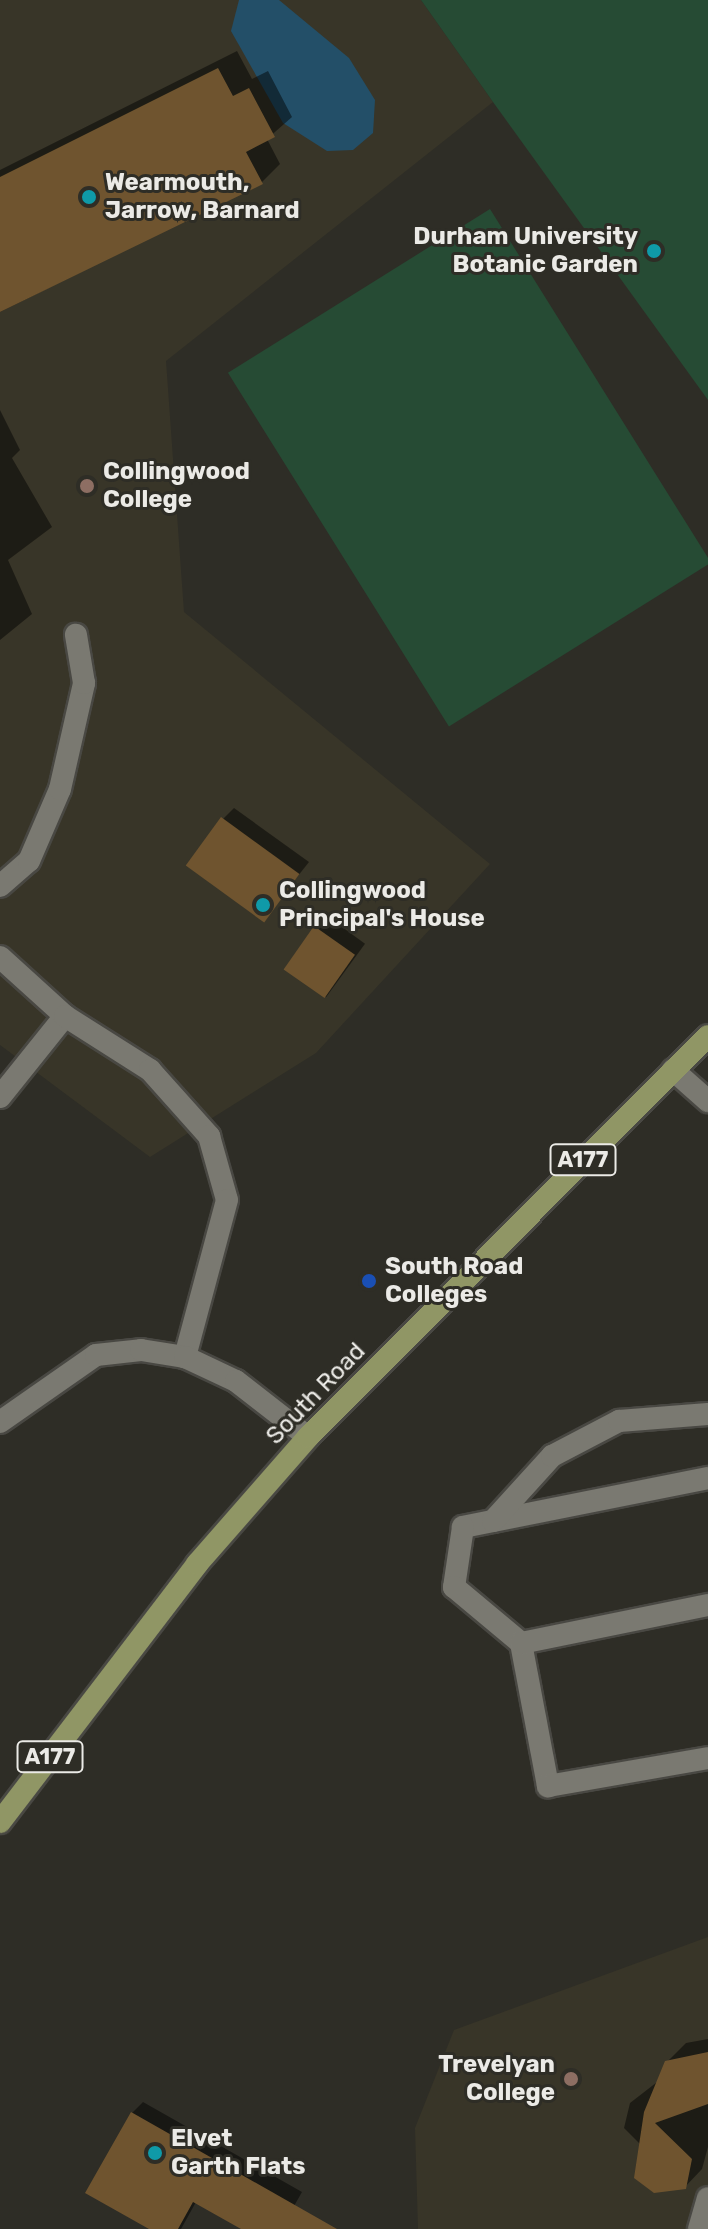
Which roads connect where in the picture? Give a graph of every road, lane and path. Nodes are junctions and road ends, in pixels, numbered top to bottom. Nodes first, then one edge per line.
1 (76, 635) dead end
2 (0, 886) edge
3 (0, 957) edge
4 (65, 1016) junction
5 (708, 1036) edge
6 (673, 1070) junction
7 (0, 1097) edge
8 (708, 1101) edge
9 (185, 1357) junction
10 (708, 1414) edge
11 (0, 1422) edge
12 (308, 1437) junction
13 (708, 1478) edge
14 (493, 1521) junction
15 (708, 1605) edge
16 (521, 1643) junction
17 (708, 1758) edge
18 (0, 1822) edge
19 (708, 2198) edge
20 (699, 2229) edge

1 - 2 street
3 - 4 street
4 - 7 street
4 - 9 street
5 - 6 main road, South Road / A177
6 - 8 street
6 - 12 main road, South Road / A177
9 - 11 street
9 - 12 street
10 - 14 street
12 - 18 main road, South Road / A177
13 - 14 street
14 - 16 street
15 - 16 street
16 - 17 street
19 - 20 street

